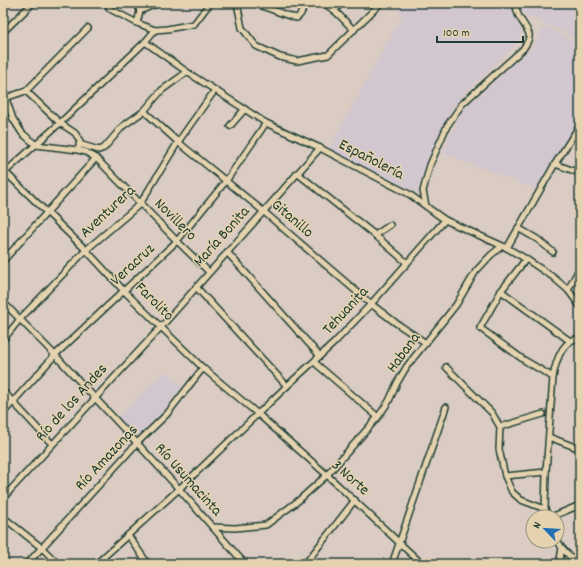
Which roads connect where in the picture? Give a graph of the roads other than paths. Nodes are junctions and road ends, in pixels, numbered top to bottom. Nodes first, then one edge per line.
1 (33, 3) edge
2 (107, 3) edge
3 (137, 3) edge
4 (158, 3) edge
5 (210, 3) edge
6 (243, 3) edge
7 (260, 3) edge
8 (302, 3) edge
9 (328, 3) edge
10 (340, 3) edge
11 (516, 3) edge
12 (237, 4) edge
13 (379, 4) edge
14 (334, 10) junction
15 (140, 11) junction
16 (137, 23) junction
17 (88, 28) dead end
18 (155, 30) junction
19 (354, 30) junction
20 (3, 32) edge
21 (145, 42) junction
22 (187, 72) junction
23 (3, 90) edge
24 (215, 90) junction
25 (26, 91) junction
26 (4, 98) edge
27 (245, 110) junction
28 (144, 111) junction
29 (266, 122) junction
30 (60, 123) junction
31 (580, 125) edge
32 (230, 126) dead end
33 (178, 142) junction
34 (36, 145) junction
35 (79, 147) junction
36 (320, 148) junction
37 (96, 158) junction
38 (555, 164) junction
39 (4, 172) edge
40 (580, 172) edge
41 (297, 173) junction
42 (226, 181) junction
43 (140, 204) junction
44 (426, 206) junction
45 (263, 211) junction
46 (46, 212) junction
47 (444, 220) junction
48 (390, 225) dead end
49 (518, 228) junction
50 (375, 235) junction
51 (177, 242) junction
52 (504, 247) junction
53 (86, 250) junction
54 (227, 252) junction
55 (552, 252) dead end
56 (526, 259) junction
57 (3, 260) edge
58 (407, 263) junction
59 (580, 266) edge
60 (209, 272) junction
61 (196, 287) junction
62 (124, 290) junction
63 (568, 290) junction
64 (501, 291) junction
65 (3, 302) edge
66 (371, 304) junction
67 (580, 306) edge
68 (20, 319) junction
69 (160, 327) junction
70 (580, 338) edge
71 (3, 340) edge
72 (570, 341) junction
73 (426, 343) junction
74 (55, 355) junction
75 (320, 356) junction
76 (314, 362) junction
77 (446, 367) dead end
78 (203, 368) junction
79 (553, 377) junction
80 (287, 386) junction
81 (3, 391) edge
82 (94, 398) junction
83 (14, 401) junction
84 (446, 408) dead end
85 (3, 413) edge
86 (258, 414) junction
87 (543, 414) dead end
88 (378, 417) junction
89 (500, 427) junction
90 (549, 437) junction
91 (137, 443) junction
92 (52, 444) junction
93 (580, 449) edge
94 (546, 472) junction
95 (327, 476) junction
96 (505, 476) junction
97 (179, 489) junction
98 (3, 498) edge
99 (355, 500) junction
100 (580, 505) edge
101 (545, 509) joint
102 (565, 511) edge
103 (3, 516) edge
104 (212, 527) junction
105 (128, 535) junction
106 (400, 543) junction
107 (42, 548) junction
108 (562, 549) edge
109 (563, 549) edge
110 (27, 564) edge
111 (58, 564) edge
112 (96, 564) edge
113 (148, 564) edge
114 (245, 564) edge
115 (305, 564) edge
116 (392, 564) edge
117 (422, 564) edge
118 (559, 564) edge
119 (577, 564) edge

1 - 20 street
2 - 16 street
3 - 15 street
4 - 15 street
5 - 18 street
6 - 12 street
7 - 8 street
9 - 14 street
10 - 14 street
11 - 44 street
12 - 19 street
13 - 19 street
14 - 19 street
15 - 16 street
16 - 18 street
17 - 25 street
18 - 21 street
21 - 22 street, Españolería
21 - 30 street
22 - 24 street, Españolería
22 - 28 street
23 - 26 street
24 - 27 street, Españolería
24 - 33 street, Aventurera
25 - 26 street
25 - 30 street
26 - 34 street
27 - 29 street, Españolería
27 - 32 street
28 - 33 street, Gitanillo
28 - 35 street
29 - 36 street, Españolería
29 - 42 street, Veracruz
30 - 34 street
30 - 35 street
31 - 38 street, Habana
33 - 42 street, Gitanillo
33 - 43 street, Aventurera
34 - 35 street, Novillero
34 - 39 street
35 - 37 street, Novillero
36 - 41 street, María Bonita
36 - 44 street, Españolería
37 - 43 street, Novillero
37 - 46 street
38 - 40 street
38 - 49 street, Habana
39 - 46 street, Farolito
41 - 45 street, María Bonita
41 - 50 street
42 - 45 street, Gitanillo
42 - 51 street, Veracruz
43 - 51 street, Novillero
43 - 53 street, Aventurera
44 - 47 street, Españolería
45 - 54 street, María Bonita
45 - 66 street, Gitanillo
46 - 53 street, Farolito
46 - 57 street
47 - 52 street, Españolería
47 - 58 street, Tehuanita
48 - 50 street
49 - 52 street, Habana
49 - 55 street
50 - 58 street
51 - 60 street, Novillero
51 - 62 street, Veracruz
52 - 56 street, Españolería
52 - 73 street, Habana
53 - 62 street, Farolito
53 - 68 street, Aventurera
54 - 60 street, María Bonita
54 - 75 street
56 - 63 street, Españolería
56 - 64 street
58 - 66 street, Tehuanita
59 - 63 street
60 - 61 street, María Bonita
61 - 69 street, María Bonita
61 - 80 street
62 - 69 street, Farolito
62 - 74 street, Veracruz
63 - 67 street, Españolería
64 - 72 street
64 - 79 street
65 - 68 street, Río Usumacinta
66 - 73 street, Gitanillo
66 - 75 street, Tehuanita
68 - 71 street, Aventurera
68 - 74 street, Río Usumacinta
69 - 78 street, Farolito
69 - 82 street, Río de los Andes
70 - 72 street
72 - 79 street
73 - 88 street, Habana
74 - 82 street, Río Usumacinta
74 - 83 street, Veracruz
75 - 76 street, Tehuanita
76 - 80 street, Tehuanita
76 - 88 street
77 - 89 street
78 - 86 street, Farolito
78 - 91 street, Río Amazonas
79 - 90 street
80 - 86 street, Tehuanita
81 - 83 street
82 - 91 street, Río Usumacinta
82 - 92 street, Río de los Andes
83 - 85 street, Veracruz
83 - 92 street
84 - 106 street
86 - 95 street, 3 Norte
86 - 97 street, Tehuanita
87 - 89 street
88 - 95 street, Habana
89 - 96 street
90 - 93 street
90 - 94 street
91 - 97 street, Río Usumacinta
91 - 107 street, Río Amazonas
92 - 98 street, Río de los Andes
94 - 96 street
94 - 101 street
95 - 99 street, 3 Norte
95 - 104 street, Habana
96 - 101 street
97 - 104 street, Río Usumacinta
97 - 105 street, Tehuanita
99 - 106 street, 3 Norte
99 - 115 street
100 - 102 street
103 - 107 street
104 - 114 street, Río Usumacinta
105 - 112 street, Tehuanita
105 - 113 street
106 - 116 street
106 - 117 street, 3 Norte
107 - 110 street, Río Amazonas
107 - 111 street
108 - 118 street
109 - 119 street

